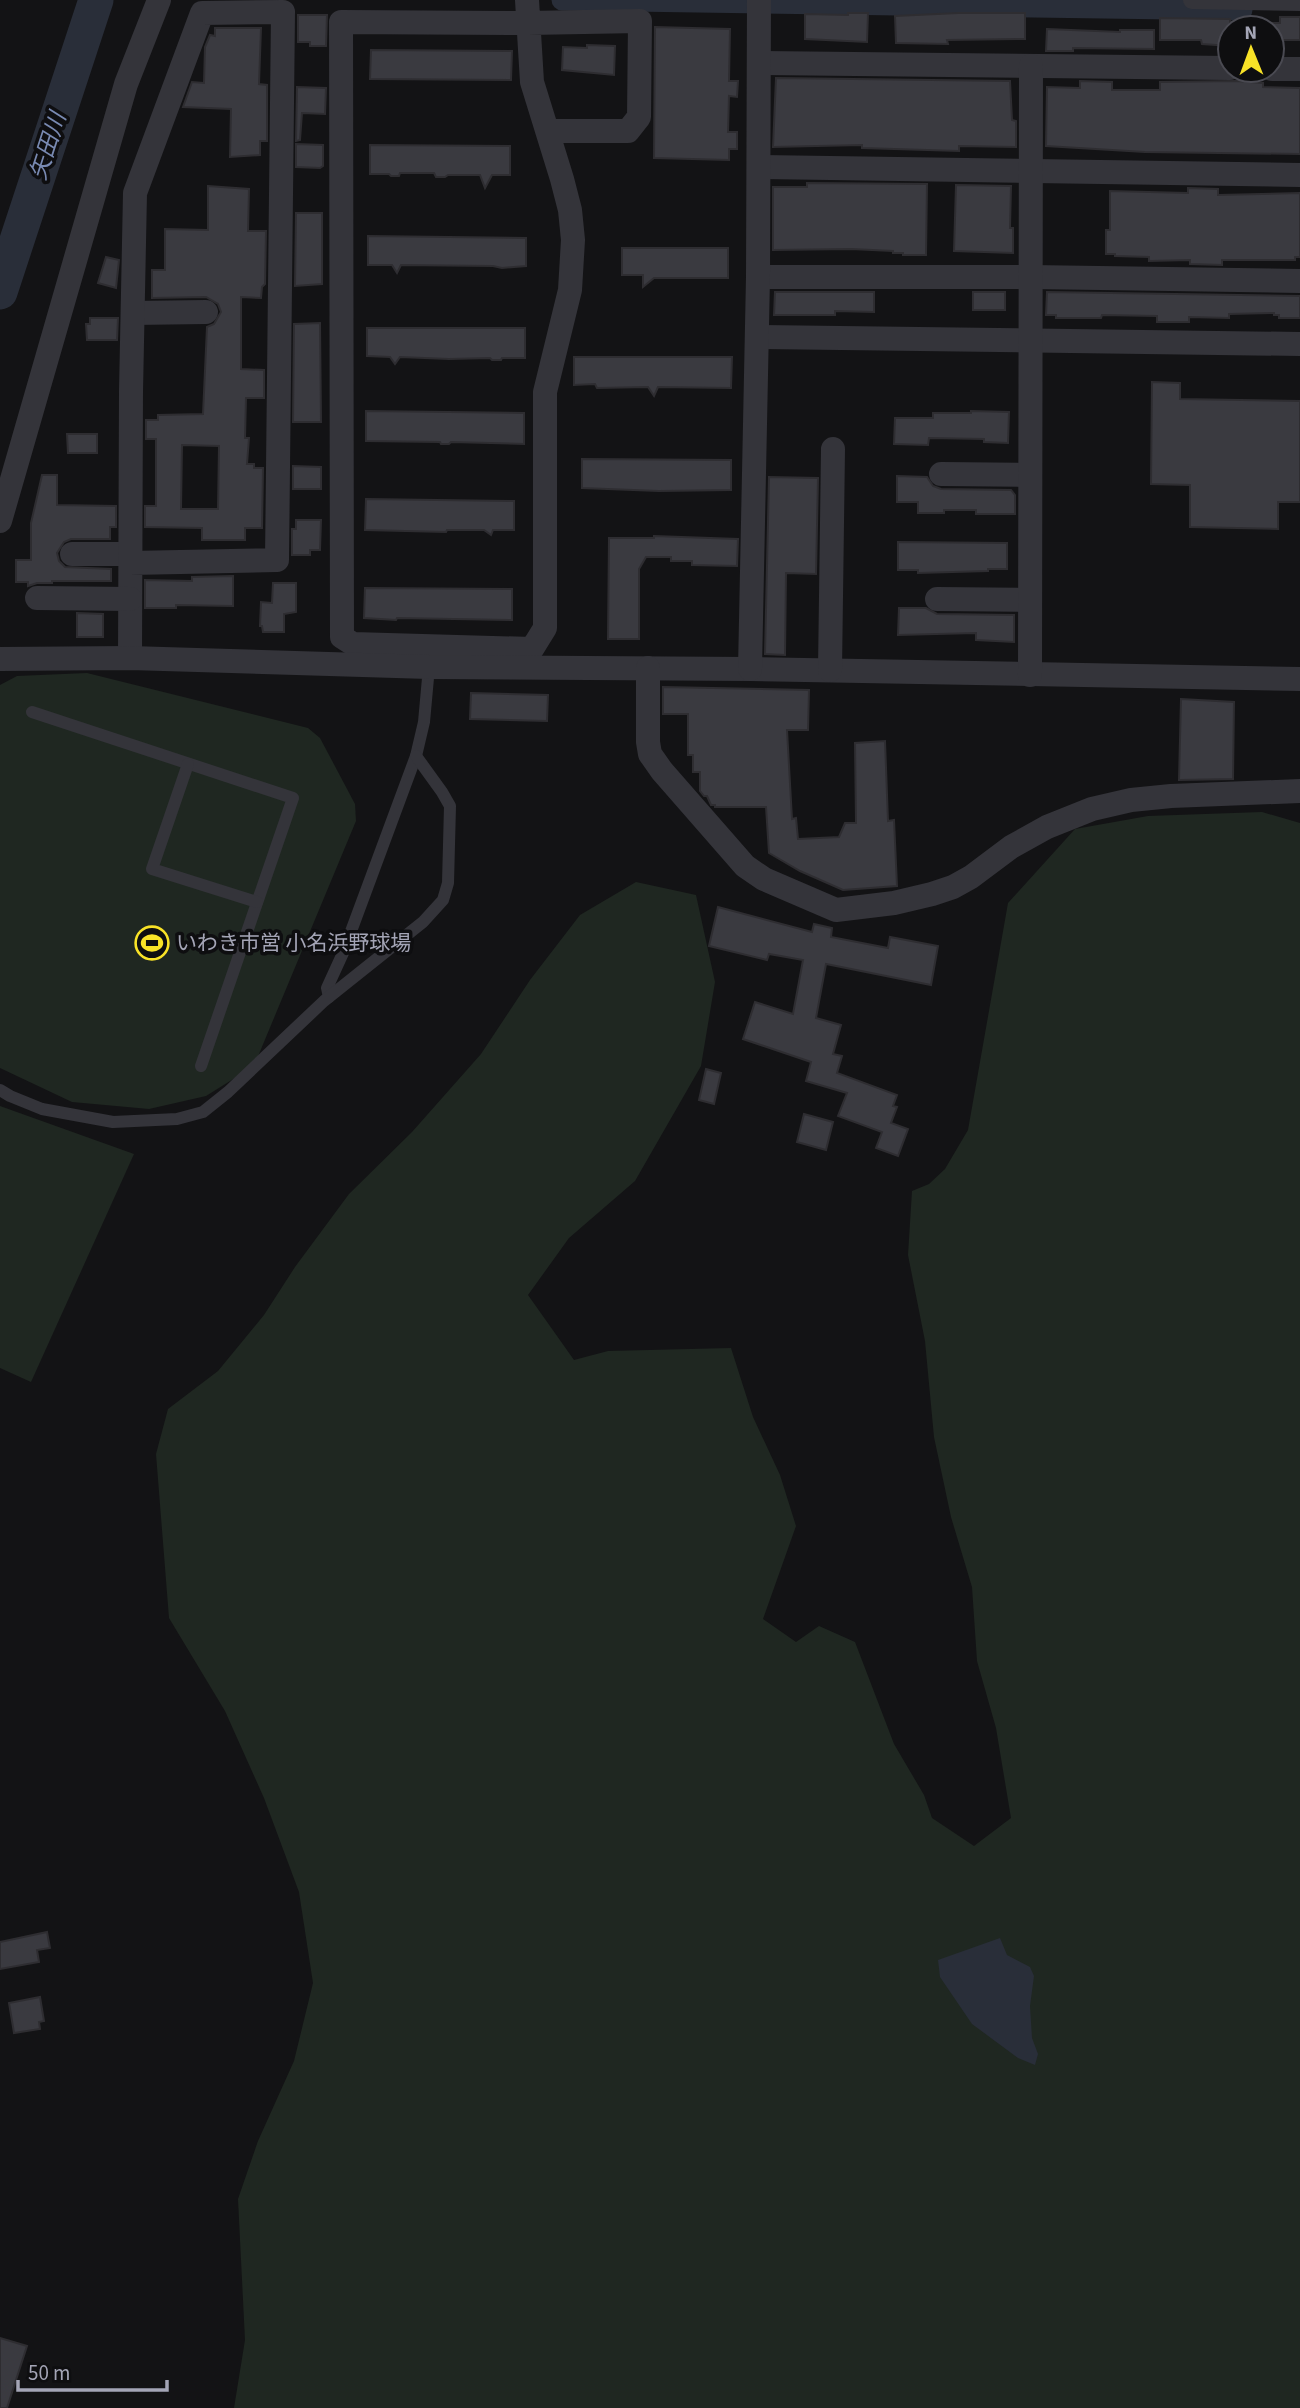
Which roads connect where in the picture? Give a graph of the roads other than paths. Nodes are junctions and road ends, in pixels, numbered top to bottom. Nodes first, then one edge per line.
1 (159, 0) edge
2 (1192, 0) edge
3 (1300, 2) edge
4 (759, 7) edge
5 (527, 10) edge
6 (760, 63) junction
7 (1031, 66) junction
8 (1216, 68) edge
9 (548, 131) junction
10 (759, 167) junction
11 (1031, 171) junction
12 (1300, 175) edge
13 (758, 277) junction
14 (1031, 277) junction
15 (1300, 281) edge
16 (206, 312) dead end
17 (133, 313) junction
18 (757, 337) junction
19 (1030, 341) junction
20 (1300, 344) edge
21 (833, 449) dead end
22 (941, 474) dead end
23 (1030, 475) junction
24 (0, 522) edge
25 (72, 554) dead end
26 (130, 559) junction
27 (37, 598) dead end
28 (130, 599) junction
29 (937, 599) dead end
30 (1030, 600) junction
31 (130, 658) junction
32 (0, 659) edge
33 (429, 667) junction
34 (648, 668) junction
35 (750, 669) junction
36 (830, 670) junction
37 (1030, 675) junction
38 (1300, 679) edge
39 (32, 712) dead end
40 (416, 756) junction
41 (188, 764) junction
42 (1300, 791) edge
43 (257, 902) junction
44 (329, 997) junction
45 (201, 1066) dead end
46 (0, 1090) edge

1 - 24 street
2 - 3 street
4 - 6 street
5 - 9 street
5 - 9 street
5 - 9 street
6 - 7 street
6 - 10 street
7 - 8 street
7 - 11 street
10 - 11 street
10 - 13 street
11 - 12 street
11 - 14 street
13 - 14 street
13 - 18 street
14 - 15 street
14 - 19 street
16 - 17 street
17 - 26 street
17 - 26 street
18 - 19 street
18 - 35 street
19 - 20 street
19 - 23 street
21 - 36 street
22 - 23 street
23 - 30 street
25 - 26 street
26 - 28 street
27 - 28 street
28 - 31 street
29 - 30 street
30 - 37 street
31 - 32 street
31 - 33 street
33 - 34 street
33 - 40 lane
34 - 35 street
34 - 42 street
35 - 36 street
36 - 37 street
37 - 38 street
39 - 41 lane
40 - 44 lane
40 - 44 lane
41 - 43 lane
41 - 43 lane
43 - 45 lane
44 - 46 lane

